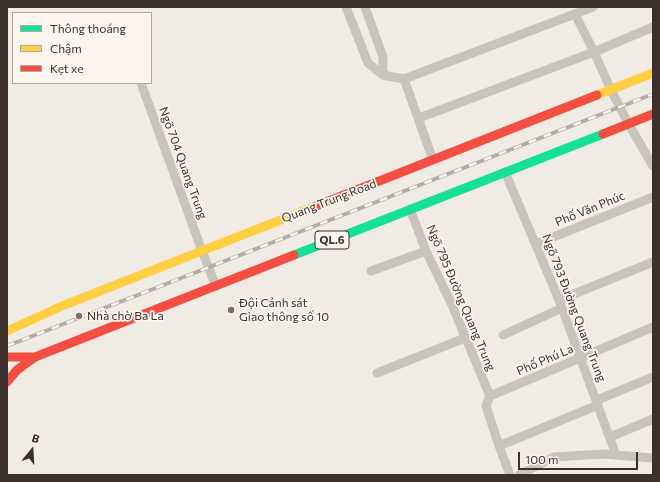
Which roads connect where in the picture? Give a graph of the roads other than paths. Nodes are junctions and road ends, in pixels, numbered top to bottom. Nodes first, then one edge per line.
1 (346, 7) edge
2 (364, 7) edge
3 (593, 7) edge
4 (575, 14) junction
5 (653, 27) edge
6 (594, 52) junction
7 (653, 73) edge
8 (383, 75) junction
9 (404, 79) junction
10 (141, 84) edge
11 (611, 90) junction
12 (653, 114) edge
13 (419, 118) junction
14 (628, 123) junction
15 (433, 160) junction
16 (653, 166) edge
17 (505, 172) junction
18 (653, 198) edge
19 (410, 209) junction
20 (536, 244) junction
21 (426, 250) junction
22 (202, 251) junction
23 (653, 262) edge
24 (371, 271) dead end
25 (216, 286) junction
26 (561, 304) junction
27 (18, 326) junction
28 (653, 327) edge
29 (7, 331) edge
30 (503, 335) dead end
31 (14, 338) dead end
32 (465, 338) junction
33 (8, 356) edge
34 (35, 357) junction
35 (581, 357) junction
36 (377, 373) dead end
37 (653, 377) edge
38 (7, 382) edge
39 (490, 396) junction
40 (597, 403) junction
41 (653, 419) edge
42 (610, 437) junction
43 (499, 446) junction
44 (616, 455) junction
45 (653, 458) edge
46 (510, 475) edge
47 (519, 475) edge

1 - 8 street
2 - 8 street
3 - 4 street
4 - 6 street
4 - 9 street
5 - 6 street
6 - 11 street
6 - 13 street
7 - 11 highway, Quang Trung Road
8 - 9 street
9 - 13 street
10 - 22 street, Ngõ 704 Quang Trung
11 - 14 street
11 - 15 highway, Quang Trung Road
12 - 14 highway, QL.6
13 - 15 street
14 - 16 street
14 - 17 highway, QL.6
15 - 22 highway, Quang Trung Road
17 - 19 highway, QL.6
17 - 20 street, Ngõ 793 Đường Quang Trung
18 - 20 street, Phố Văn Phúc
19 - 21 street, Ngõ 795 Đường Quang Trung
19 - 25 highway, QL.6
20 - 26 street, Ngõ 793 Đường Quang Trung
21 - 24 street
21 - 32 street, Ngõ 795 Đường Quang Trung
22 - 25 street, Ngõ 704 Quang Trung
22 - 27 highway, Quang Trung Road
23 - 26 street
25 - 34 highway, QL.6
26 - 30 street
26 - 35 street, Ngõ 793 Đường Quang Trung
27 - 29 highway, Quang Trung Road
27 - 31 highway
28 - 35 street, Phố Phú La
32 - 36 street
32 - 39 street, Ngõ 795 Đường Quang Trung
33 - 34 highway, QL.6
34 - 38 highway
35 - 39 street, Phố Phú La
35 - 40 street, Ngõ 793 Đường Quang Trung
37 - 40 street
39 - 43 street
40 - 42 street, Ngõ 793 Đường Quang Trung
40 - 43 street
41 - 42 street
42 - 44 street, Ngõ 793 Đường Quang Trung
43 - 46 street
44 - 45 street
44 - 47 street

